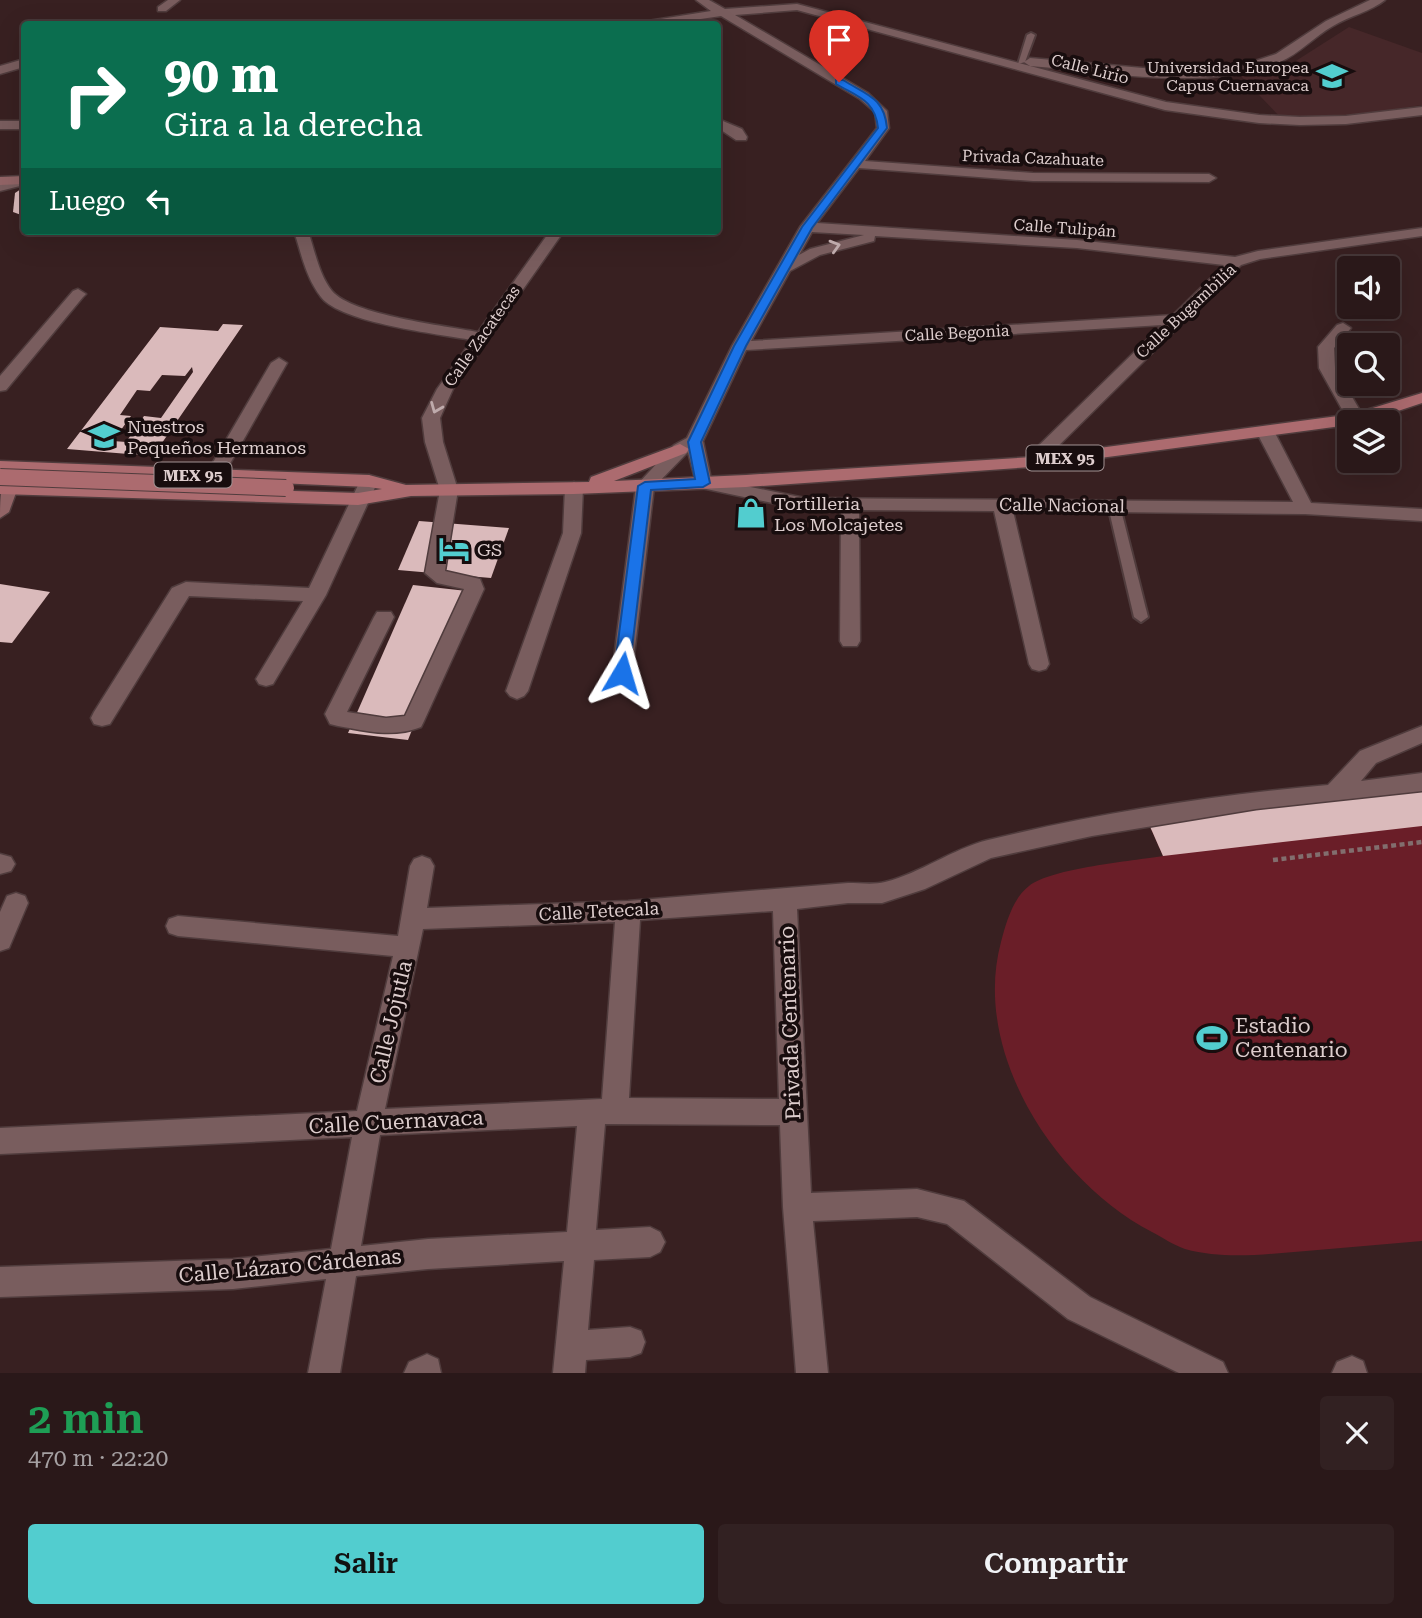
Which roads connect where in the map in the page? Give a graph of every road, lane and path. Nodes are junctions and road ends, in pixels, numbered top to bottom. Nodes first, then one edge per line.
1 (175, 0) edge
2 (701, 0) edge
3 (1380, 0) edge
4 (794, 4) edge
5 (162, 9) dead end
6 (719, 13) junction
7 (669, 21) edge
8 (1031, 35) dead end
9 (990, 60) junction
10 (1021, 62) junction
11 (21, 64) edge
12 (0, 70) edge
13 (1422, 111) edge
14 (0, 125) edge
15 (21, 125) edge
16 (721, 125) edge
17 (721, 132) edge
18 (857, 164) junction
19 (1209, 178) dead end
20 (21, 180) edge
21 (0, 181) edge
22 (21, 181) edge
23 (0, 187) edge
24 (807, 227) junction
25 (1422, 232) edge
26 (890, 234) junction
27 (302, 235) edge
28 (554, 235) edge
29 (1237, 262) junction
30 (782, 269) junction
31 (78, 293) dead end
32 (1174, 320) junction
33 (1343, 328) dead end
34 (480, 337) junction
35 (740, 346) junction
36 (279, 363) dead end
37 (0, 386) edge
38 (1422, 398) edge
39 (1351, 410) edge
40 (1384, 410) edge
41 (1337, 422) edge
42 (1266, 433) junction
43 (687, 445) junction
44 (1032, 462) junction
45 (8, 466) edge
46 (214, 476) junction
47 (703, 483) junction
48 (3, 484) edge
49 (645, 486) junction
50 (574, 488) junction
51 (364, 490) junction
52 (449, 490) junction
53 (850, 504) junction
54 (1002, 504) junction
55 (1115, 506) junction
56 (1305, 508) junction
57 (0, 512) edge
58 (1422, 515) edge
59 (316, 595) junction
60 (384, 617) dead end
61 (1141, 617) dead end
62 (850, 641) dead end
63 (1039, 664) dead end
64 (622, 673) dead end
65 (266, 679) dead end
66 (517, 691) dead end
67 (102, 718) dead end
68 (1422, 734) edge
69 (1422, 782) edge
70 (1334, 793) junction
71 (1422, 842) edge
72 (1273, 860) dead end
73 (422, 866) dead end
74 (785, 900) junction
75 (16, 903) dead end
76 (628, 911) junction
77 (413, 919) junction
78 (178, 926) dead end
79 (0, 941) edge
80 (408, 947) junction
81 (603, 1112) junction
82 (793, 1112) junction
83 (368, 1123) junction
84 (0, 1141) edge
85 (797, 1207) junction
86 (650, 1242) dead end
87 (579, 1244) junction
88 (344, 1261) junction
89 (0, 1282) edge
90 (630, 1342) dead end
91 (571, 1359) edge
92 (324, 1373) edge
93 (812, 1373) edge
94 (1212, 1373) edge

1 - 5 street
2 - 6 street
3 - 10 street
4 - 6 street, Calle Lirio
4 - 9 street, Calle Lirio
6 - 7 street, Calle Lirio
6 - 18 street
8 - 10 lane
9 - 10 street
9 - 13 street, Calle Lirio
11 - 12 street
14 - 15 street
16 - 17 street
18 - 19 street, Privada Cazahuate
18 - 24 street
20 - 21 street
22 - 23 street
24 - 26 street, Calle Tulipán
24 - 30 street
25 - 29 street, Calle Bugambilia
26 - 29 street, Calle Tulipán
30 -> 26 street, Calle Tulipán
27 - 34 street
28 - 34 street, Calle Zacatecas
29 - 32 street, Calle Bugambilia
30 - 35 street
31 - 37 street
32 - 35 street, Calle Begonia
32 - 44 street, Calle Bugambilia
33 - 39 street
34 -> 52 street, Calle Zacatecas
35 - 43 street
36 - 46 street
38 - 40 main road, MEX 95
41 - 42 main road, MEX 95
42 - 44 main road, MEX 95
42 - 56 street
43 - 47 street
43 - 49 street
43 - 50 main road
44 - 47 main road, MEX 95
45 - 46 main road, MEX 95
45 - 48 street
46 - 51 main road, MEX 95
47 - 49 main road, MEX 95
47 - 53 street, Calle Nacional
48 - 51 main road, MEX 95
48 - 51 main road, bridge
48 - 57 street
49 - 50 main road, MEX 95
49 - 64 street
50 - 52 main road, MEX 95
50 - 66 street
51 - 52 main road, MEX 95
51 - 59 street
52 - 60 street
53 - 54 street, Calle Nacional
53 - 62 street
54 - 55 street, Calle Nacional
54 - 63 street
55 - 56 street, Calle Nacional
55 - 61 lane
56 - 58 street, Calle Nacional
59 - 65 street
59 - 67 street
68 - 70 street
69 - 70 street, Privada Centenario
70 - 74 street, Privada Centenario
71 - 72 path
73 - 77 street, Calle Jojutla
74 - 76 street, Calle Tetecala
74 - 82 street, Privada Centenario
75 - 79 street
76 - 77 street, Calle Tetecala
76 - 81 street
77 - 80 street, Calle Jojutla
78 - 80 street
80 - 83 street, Calle Jojutla
81 - 82 street, Calle Cuernavaca
81 - 83 street, Calle Cuernavaca
81 - 87 street
82 - 85 street, Privada Centenario
83 - 84 street, Calle Cuernavaca
83 - 88 street, Calle Jojutla
85 - 93 street, Privada Centenario
85 - 94 street
86 - 87 street, Calle Lázaro Cárdenas
87 - 88 street, Calle Lázaro Cárdenas
87 - 91 street
88 - 89 street, Calle Lázaro Cárdenas
88 - 92 street, Calle Jojutla
90 - 91 street

